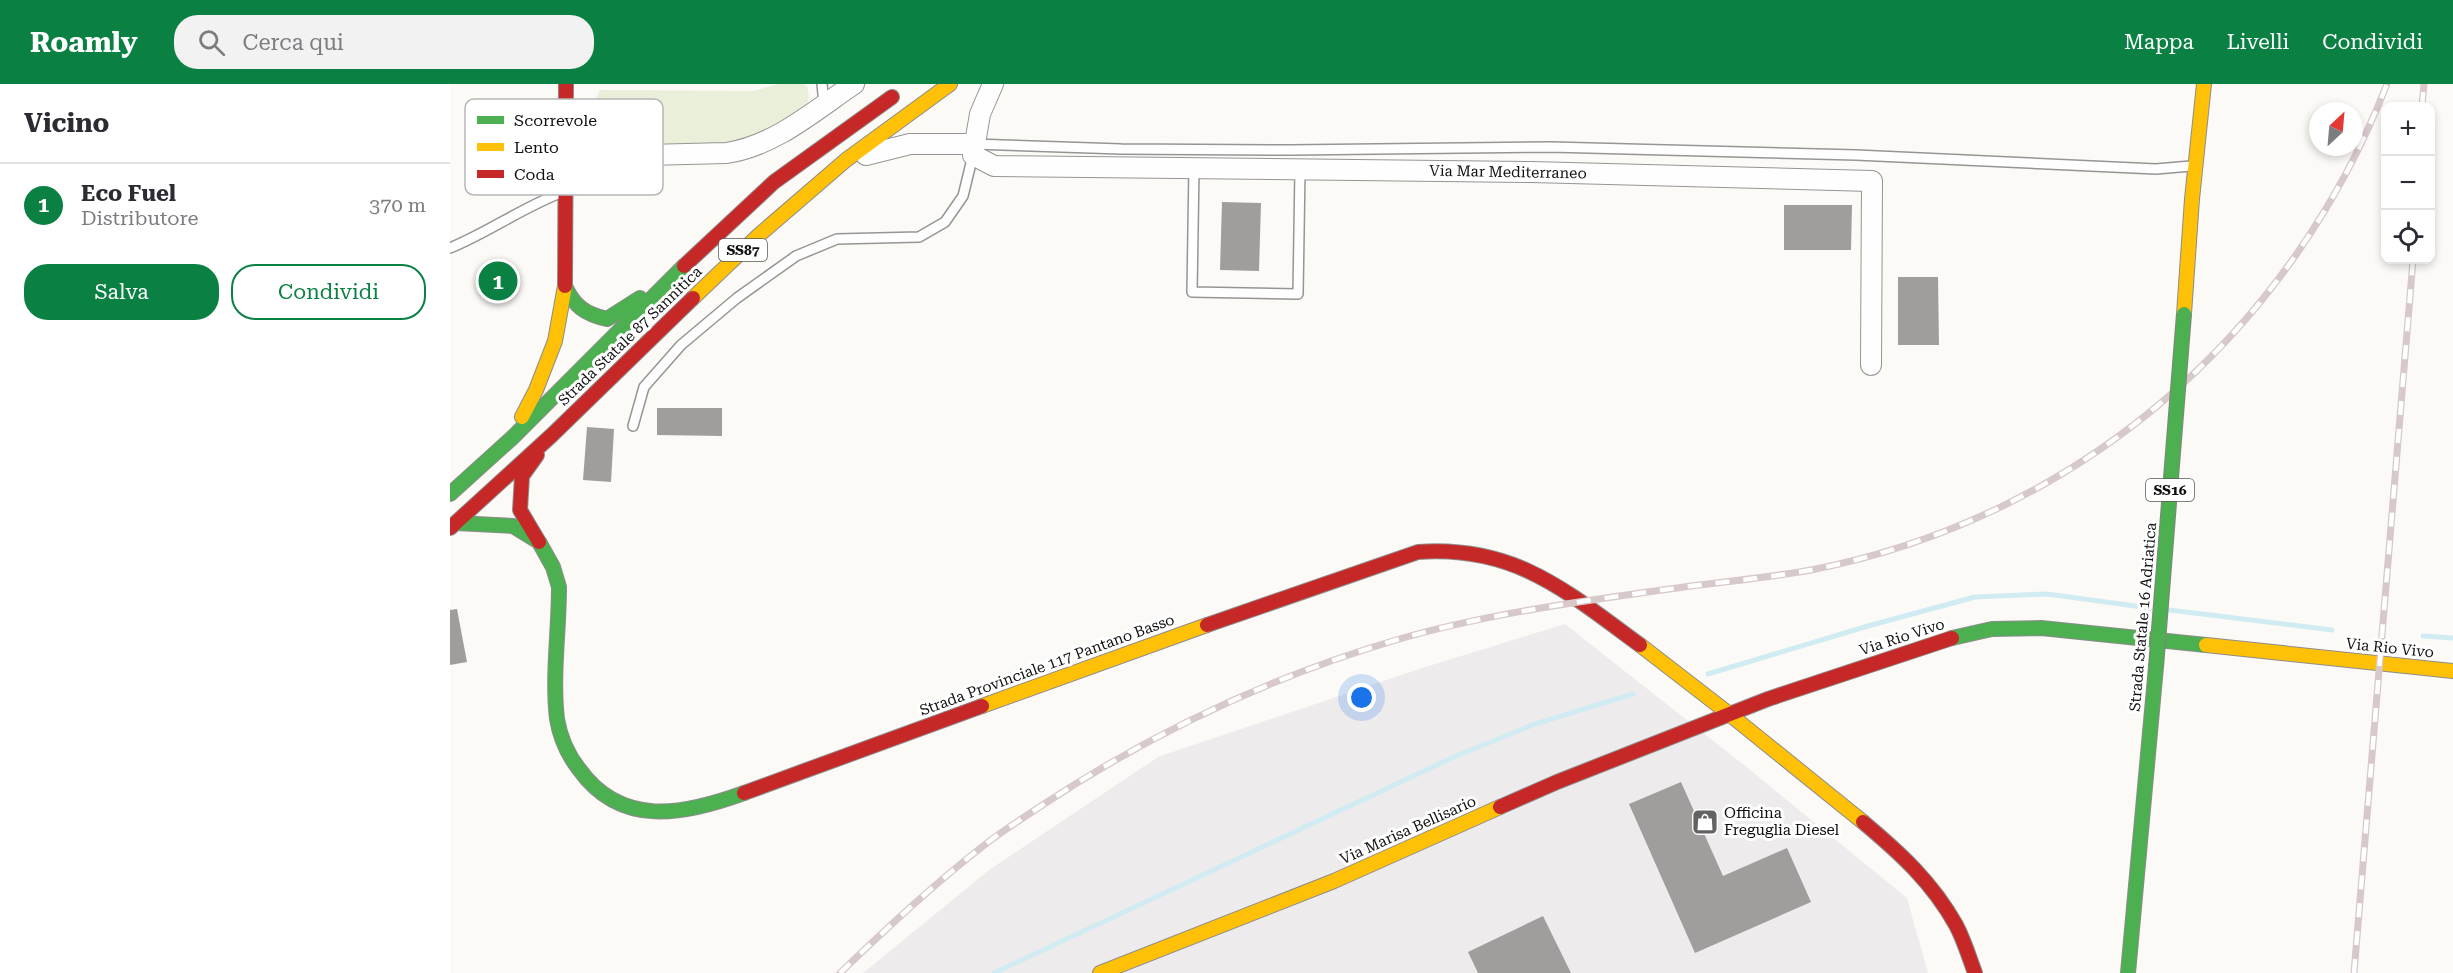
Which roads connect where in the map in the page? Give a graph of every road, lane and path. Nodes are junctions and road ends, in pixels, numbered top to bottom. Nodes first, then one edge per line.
1 (567, 84) edge
2 (822, 84) edge
3 (854, 84) edge
4 (950, 84) edge
5 (993, 84) edge
6 (2204, 84) edge
7 (904, 89) dead end
8 (567, 99) edge
9 (824, 104) junction
10 (973, 149) junction
11 (663, 155) edge
12 (846, 160) junction
13 (2196, 165) junction
14 (1194, 168) junction
15 (1300, 169) junction
16 (554, 195) edge
17 (564, 195) edge
18 (450, 248) edge
19 (687, 264) junction
20 (564, 286) junction
21 (1871, 365) dead end
22 (633, 426) dead end
23 (552, 435) junction
24 (512, 438) junction
25 (450, 494) edge
26 (453, 525) edge
27 (539, 542) junction
28 (2453, 671) edge
29 (1729, 715) junction
30 (1100, 973) edge
31 (1975, 973) edge
32 (2128, 973) edge

1 - 8 main road
2 - 9 lane
3 - 9 street
4 - 12 main road, Strada Statale 87 Sannitica / SS87
5 - 10 street
6 - 13 main road, Strada Statale 16 Adriatica / SS16
7 - 19 main road, Strada Statale 87 Sannitica / SS87
9 - 11 street
10 - 12 street
10 - 13 lane
10 - 14 street, Via Mar Mediterraneo
10 - 22 lane
12 - 23 main road, Strada Statale 87 Sannitica / SS87
13 - 32 main road, Strada Statale 16 Adriatica / SS16, bridge
14 - 15 street, Via Mar Mediterraneo
14 - 15 lane
15 - 21 street, Via Mar Mediterraneo
16 - 18 lane
17 - 20 main road
19 - 20 main road, SS87
19 - 24 main road, Strada Statale 87 Sannitica / SS87
20 - 24 main road, SS87
23 - 26 main road, Strada Statale 87 Sannitica / SS87
23 - 27 main road, SS87
24 - 25 main road, Strada Statale 87 Sannitica / SS87
26 - 27 main road, SS87
27 - 29 main road, Strada Provinciale 117 Pantano Basso
28 - 29 main road, Via Rio Vivo
29 - 30 main road, Via Marisa Bellisario
29 - 31 main road

